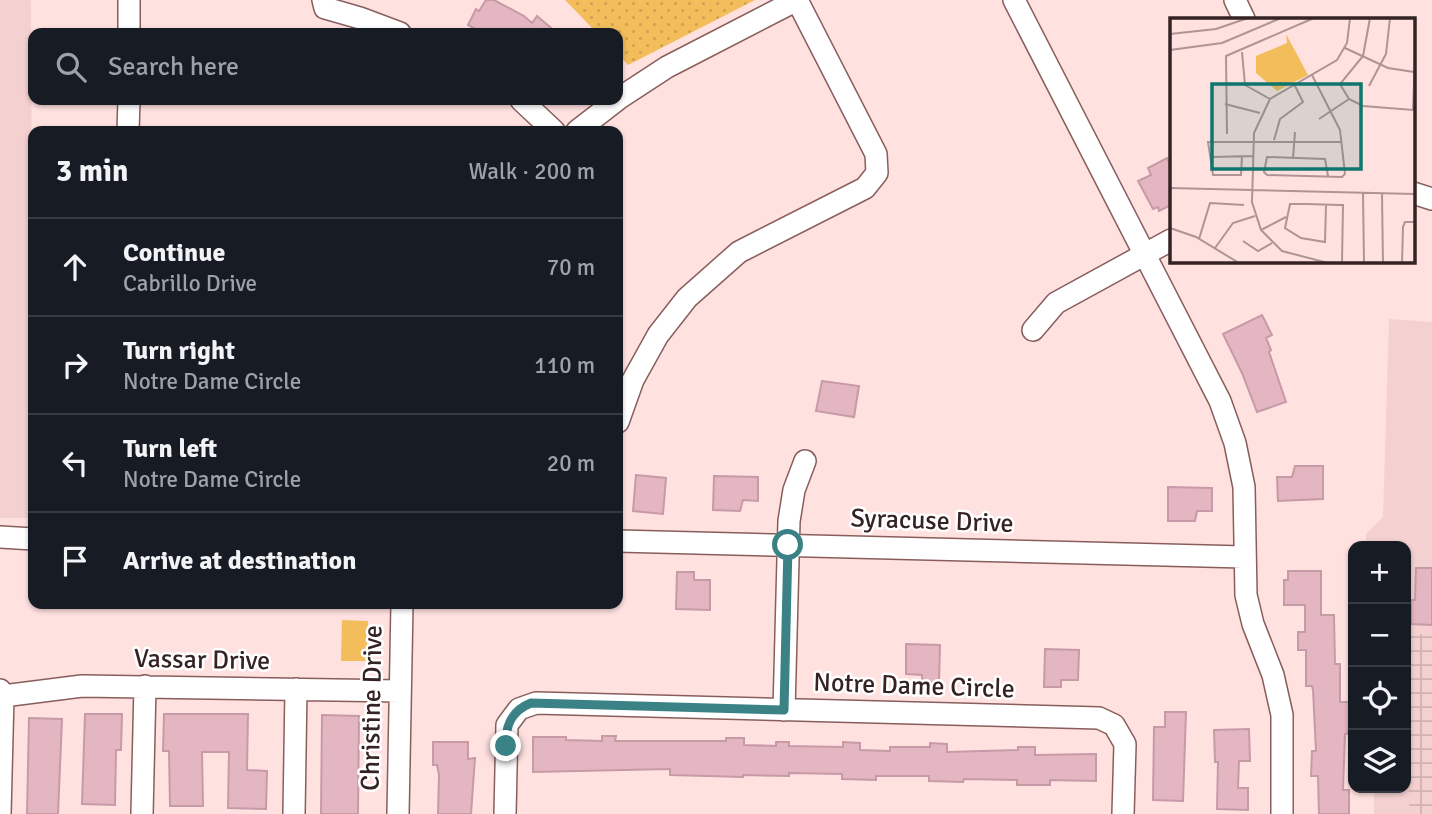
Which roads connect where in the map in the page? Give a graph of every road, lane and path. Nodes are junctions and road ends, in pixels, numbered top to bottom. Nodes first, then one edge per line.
1 (129, 0) edge
2 (323, 0) edge
3 (797, 0) edge
4 (1014, 0) edge
5 (1235, 0) edge
6 (1244, 18) edge
7 (129, 28) edge
8 (385, 28) edge
9 (623, 95) edge
10 (129, 105) edge
11 (526, 105) edge
12 (610, 105) edge
13 (128, 126) edge
14 (549, 126) edge
15 (583, 126) edge
16 (1414, 193) edge
17 (1432, 199) edge
18 (1170, 241) edge
19 (1144, 255) junction
20 (1033, 330) dead end
21 (623, 408) edge
22 (805, 461) dead end
23 (0, 537) edge
24 (28, 539) edge
25 (623, 541) edge
26 (788, 545) junction
27 (1244, 557) junction
28 (402, 609) edge
29 (145, 686) junction
30 (296, 689) junction
31 (400, 691) junction
32 (1, 693) edge
33 (784, 710) junction
34 (0, 814) edge
35 (142, 814) edge
36 (294, 814) edge
37 (398, 814) edge
38 (505, 814) edge
39 (1123, 814) edge
40 (1282, 814) edge

1 - 7 street
2 - 8 street
3 - 9 street
3 - 21 street
4 - 19 street
5 - 6 street
10 - 13 street
11 - 14 street
12 - 15 street
16 - 17 street
18 - 19 street
19 - 20 street
19 - 27 street
22 - 26 street
23 - 24 street
25 - 26 street, Syracuse Drive
26 - 27 street, Syracuse Drive
26 - 33 street
27 - 40 street
28 - 31 street, Christine Drive
29 - 30 street, Vassar Drive
29 - 32 street, Vassar Drive
29 - 35 street
30 - 31 street, Vassar Drive
30 - 36 street
31 - 37 street, Christine Drive
32 - 34 street
33 - 38 street, Notre Dame Circle
33 - 39 street, Notre Dame Circle

